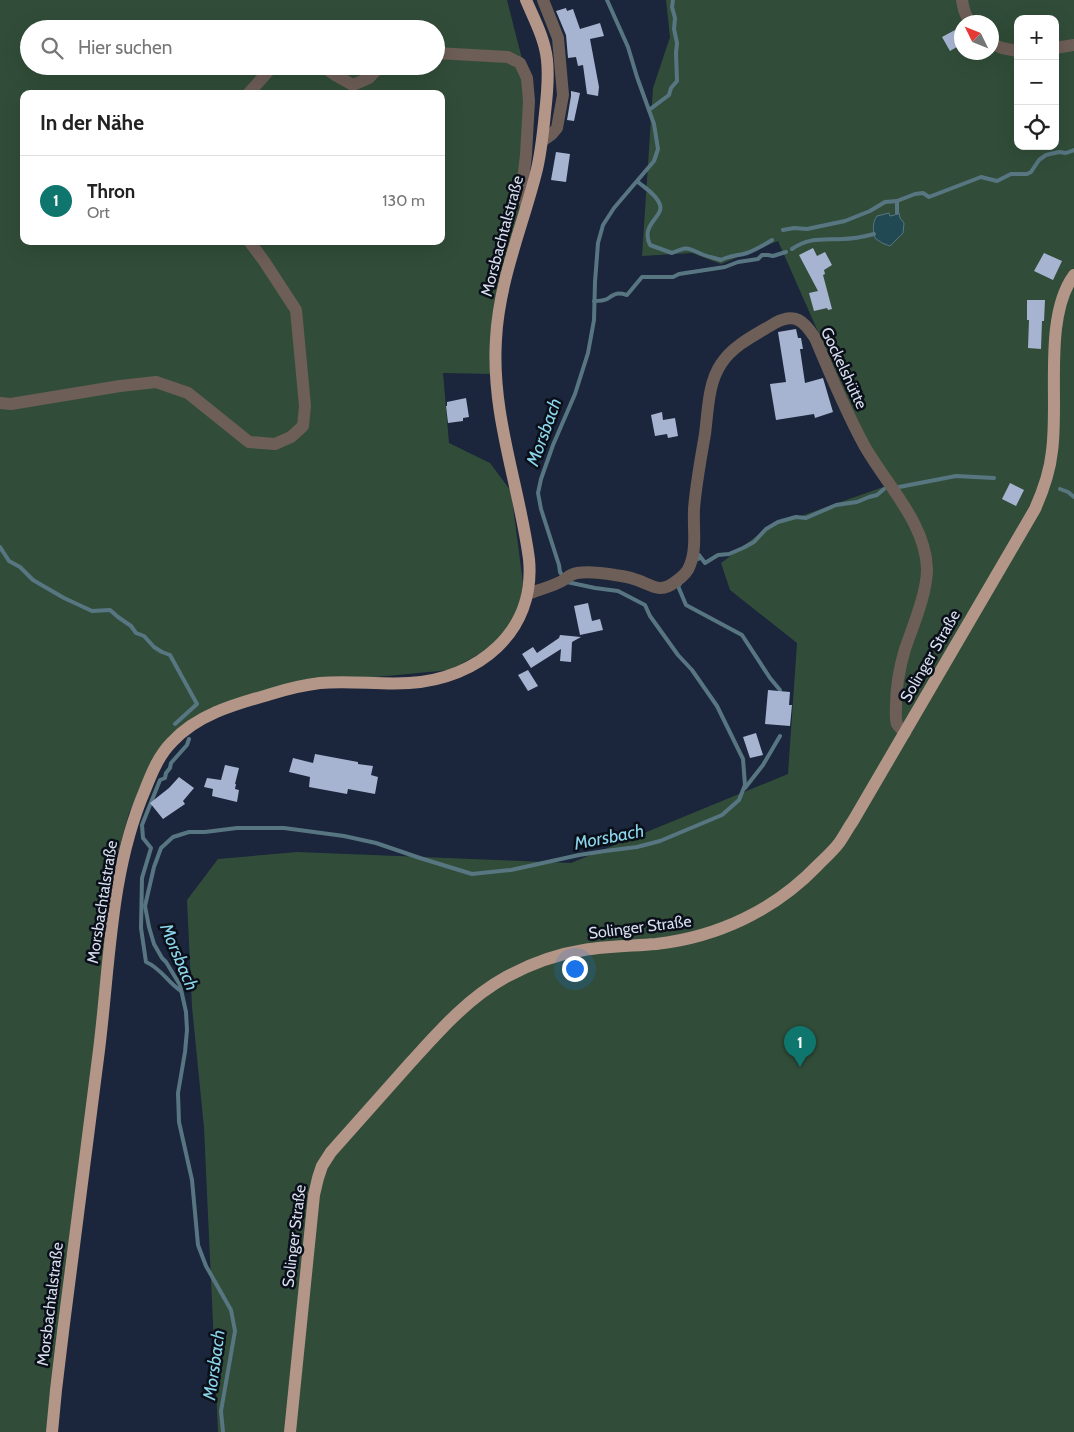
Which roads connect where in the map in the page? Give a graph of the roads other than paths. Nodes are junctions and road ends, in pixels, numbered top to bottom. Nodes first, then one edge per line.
1 (526, 0) edge
2 (543, 0) edge
3 (962, 0) edge
4 (966, 15) edge
5 (1074, 45) edge
6 (999, 47) edge
7 (1059, 47) edge
8 (1014, 50) edge
9 (445, 54) edge
10 (265, 75) edge
11 (335, 75) edge
12 (372, 75) edge
13 (252, 90) edge
14 (542, 141) junction
15 (526, 207) junction
16 (252, 245) edge
17 (1074, 275) edge
18 (0, 403) edge
19 (528, 594) junction
20 (905, 733) junction
21 (52, 1432) edge
22 (290, 1432) edge

1 - 14 main road, Morsbachtalstraße
2 - 14 street
3 - 4 street
5 - 7 street
6 - 8 street
9 - 15 street
10 - 13 street
11 - 12 street
14 - 15 main road, Morsbachtalstraße
15 - 19 main road, Morsbachtalstraße
16 - 18 street
17 - 20 main road, Solinger Straße
19 - 20 street, Gockelshütte
19 - 21 main road, Morsbachtalstraße
20 - 22 main road, Solinger Straße

